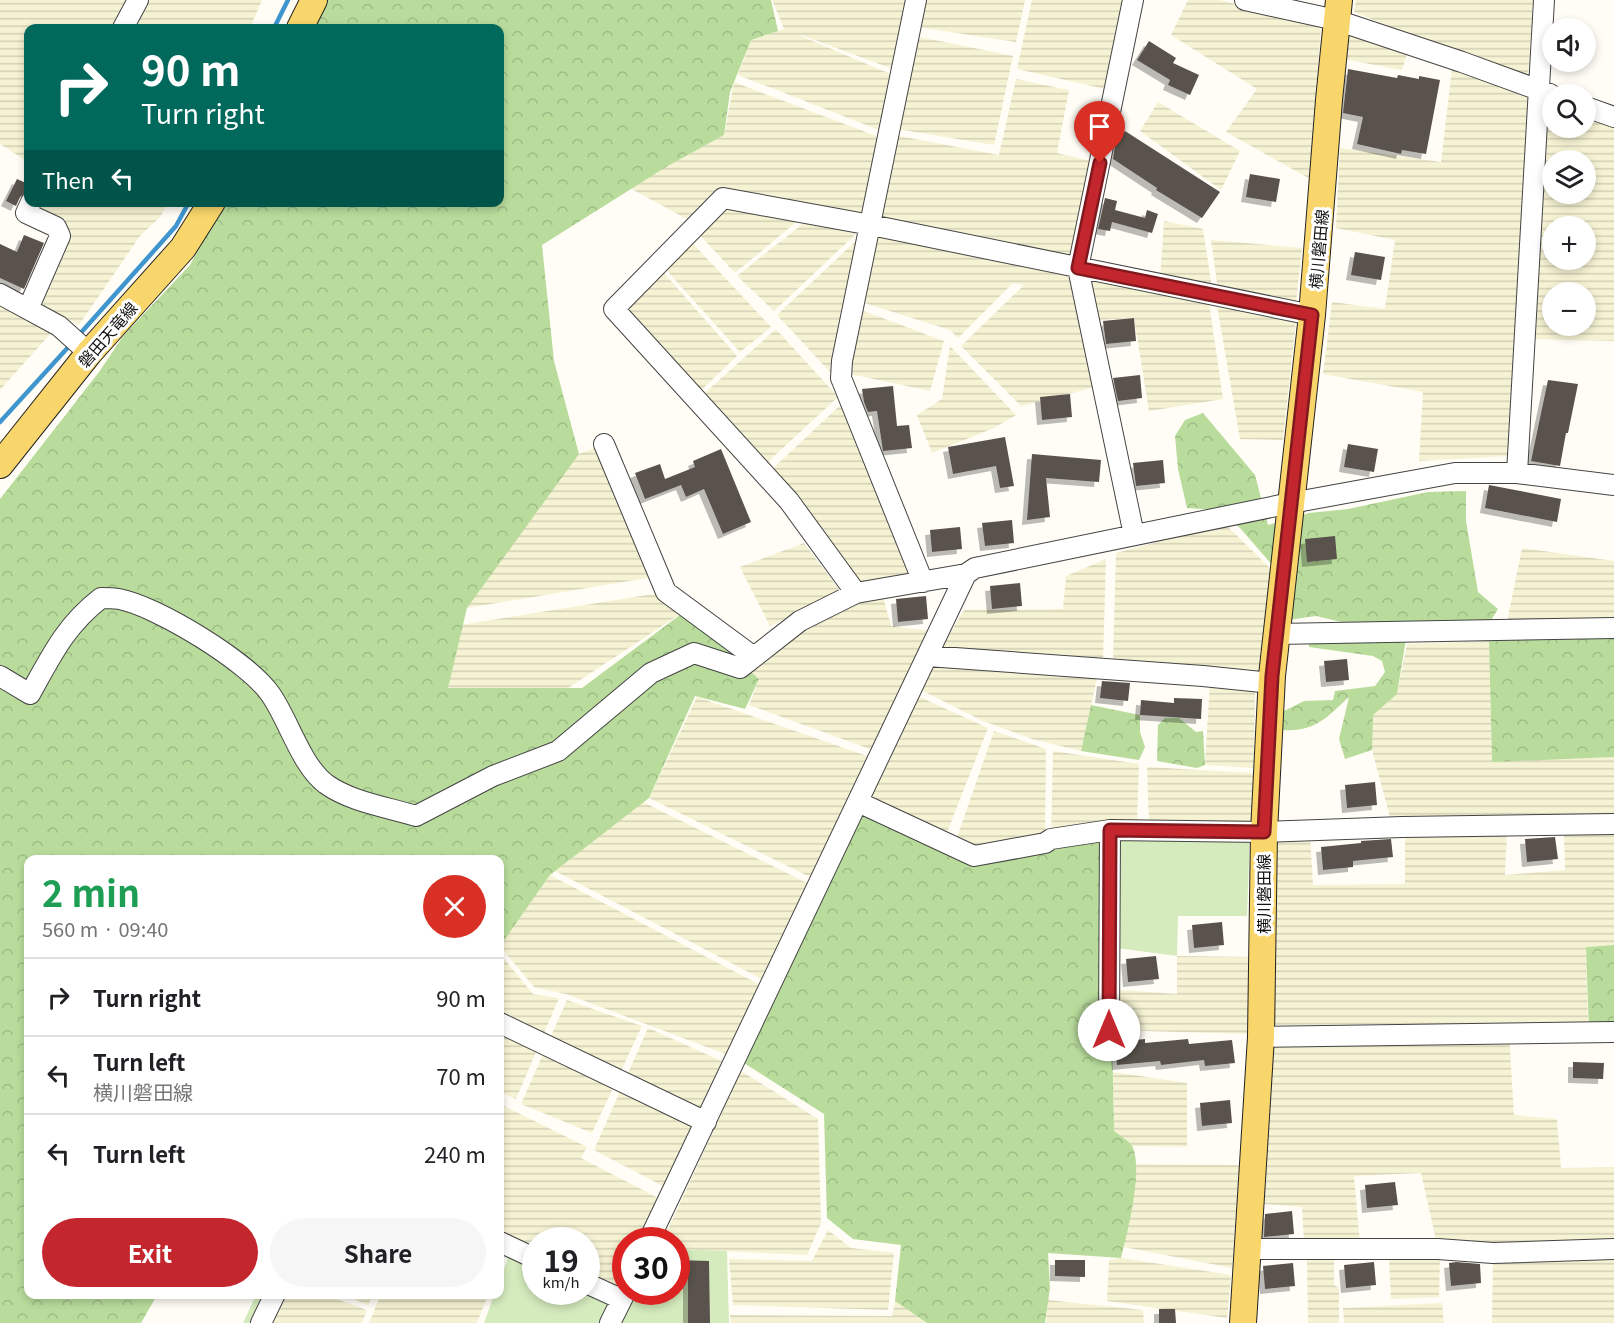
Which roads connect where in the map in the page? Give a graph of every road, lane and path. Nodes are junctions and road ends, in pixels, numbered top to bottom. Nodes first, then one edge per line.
1 (138, 0) edge
2 (314, 0) edge
3 (916, 0) edge
4 (1133, 0) edge
5 (1245, 0) edge
6 (1544, 0) edge
7 (1337, 10) edge
8 (125, 24) edge
9 (302, 24) edge
10 (1546, 84) edge
11 (1542, 91) edge
12 (1596, 111) edge
13 (1614, 117) edge
14 (1543, 138) edge
15 (29, 207) edge
16 (209, 207) edge
17 (871, 225) junction
18 (1078, 268) junction
19 (0, 294) edge
20 (28, 309) junction
21 (1312, 315) junction
22 (89, 352) junction
23 (604, 444) dead end
24 (0, 465) edge
25 (1517, 473) junction
26 (1614, 485) edge
27 (1291, 503) junction
28 (1134, 535) junction
29 (966, 574) junction
30 (923, 582) junction
31 (856, 593) junction
32 (1614, 628) edge
33 (1276, 634) junction
34 (927, 656) junction
35 (754, 657) junction
36 (0, 676) edge
37 (1272, 683) junction
38 (858, 802) junction
39 (1614, 824) edge
40 (1110, 830) junction
41 (1264, 832) junction
42 (504, 1025) edge
43 (1109, 1030) dead end
44 (1614, 1032) edge
45 (1261, 1037) junction
46 (706, 1122) junction
47 (656, 1227) edge
48 (504, 1244) edge
49 (1248, 1249) junction
50 (1614, 1249) edge
51 (522, 1252) edge
52 (272, 1299) edge
53 (618, 1305) edge
54 (261, 1323) edge
55 (610, 1323) edge
56 (1243, 1323) edge

1 - 8 street
2 - 9 main road
3 - 17 street
4 - 18 street
5 - 7 street
6 - 10 street
7 - 11 street
7 - 21 main road, 横川磐田線
12 - 13 street
14 - 25 street
15 - 20 street
16 - 22 main road, 磐田天竜線
17 - 18 street
17 - 30 street
17 - 31 street
18 - 21 street
18 - 28 street
19 - 20 street
20 - 22 street
21 - 27 main road, 横川磐田線
22 - 24 main road, 磐田天竜線
23 - 35 street
25 - 26 street
25 - 27 street
27 - 28 street
27 - 33 main road, 横川磐田線
28 - 29 street
29 - 30 street
29 - 34 street
30 - 31 street
31 - 35 street
32 - 33 street
33 - 37 main road, 横川磐田線
34 - 37 street
34 - 38 street
35 - 36 street
37 - 41 main road, 横川磐田線
38 - 40 street
38 - 46 street
39 - 41 street
40 - 41 street
40 - 43 street
41 - 45 main road, 横川磐田線
42 - 46 street
44 - 45 street
45 - 49 main road, 横川磐田線
46 - 47 street
48 - 51 street
49 - 50 street
49 - 56 main road, 横川磐田線
52 - 54 street
53 - 55 street

